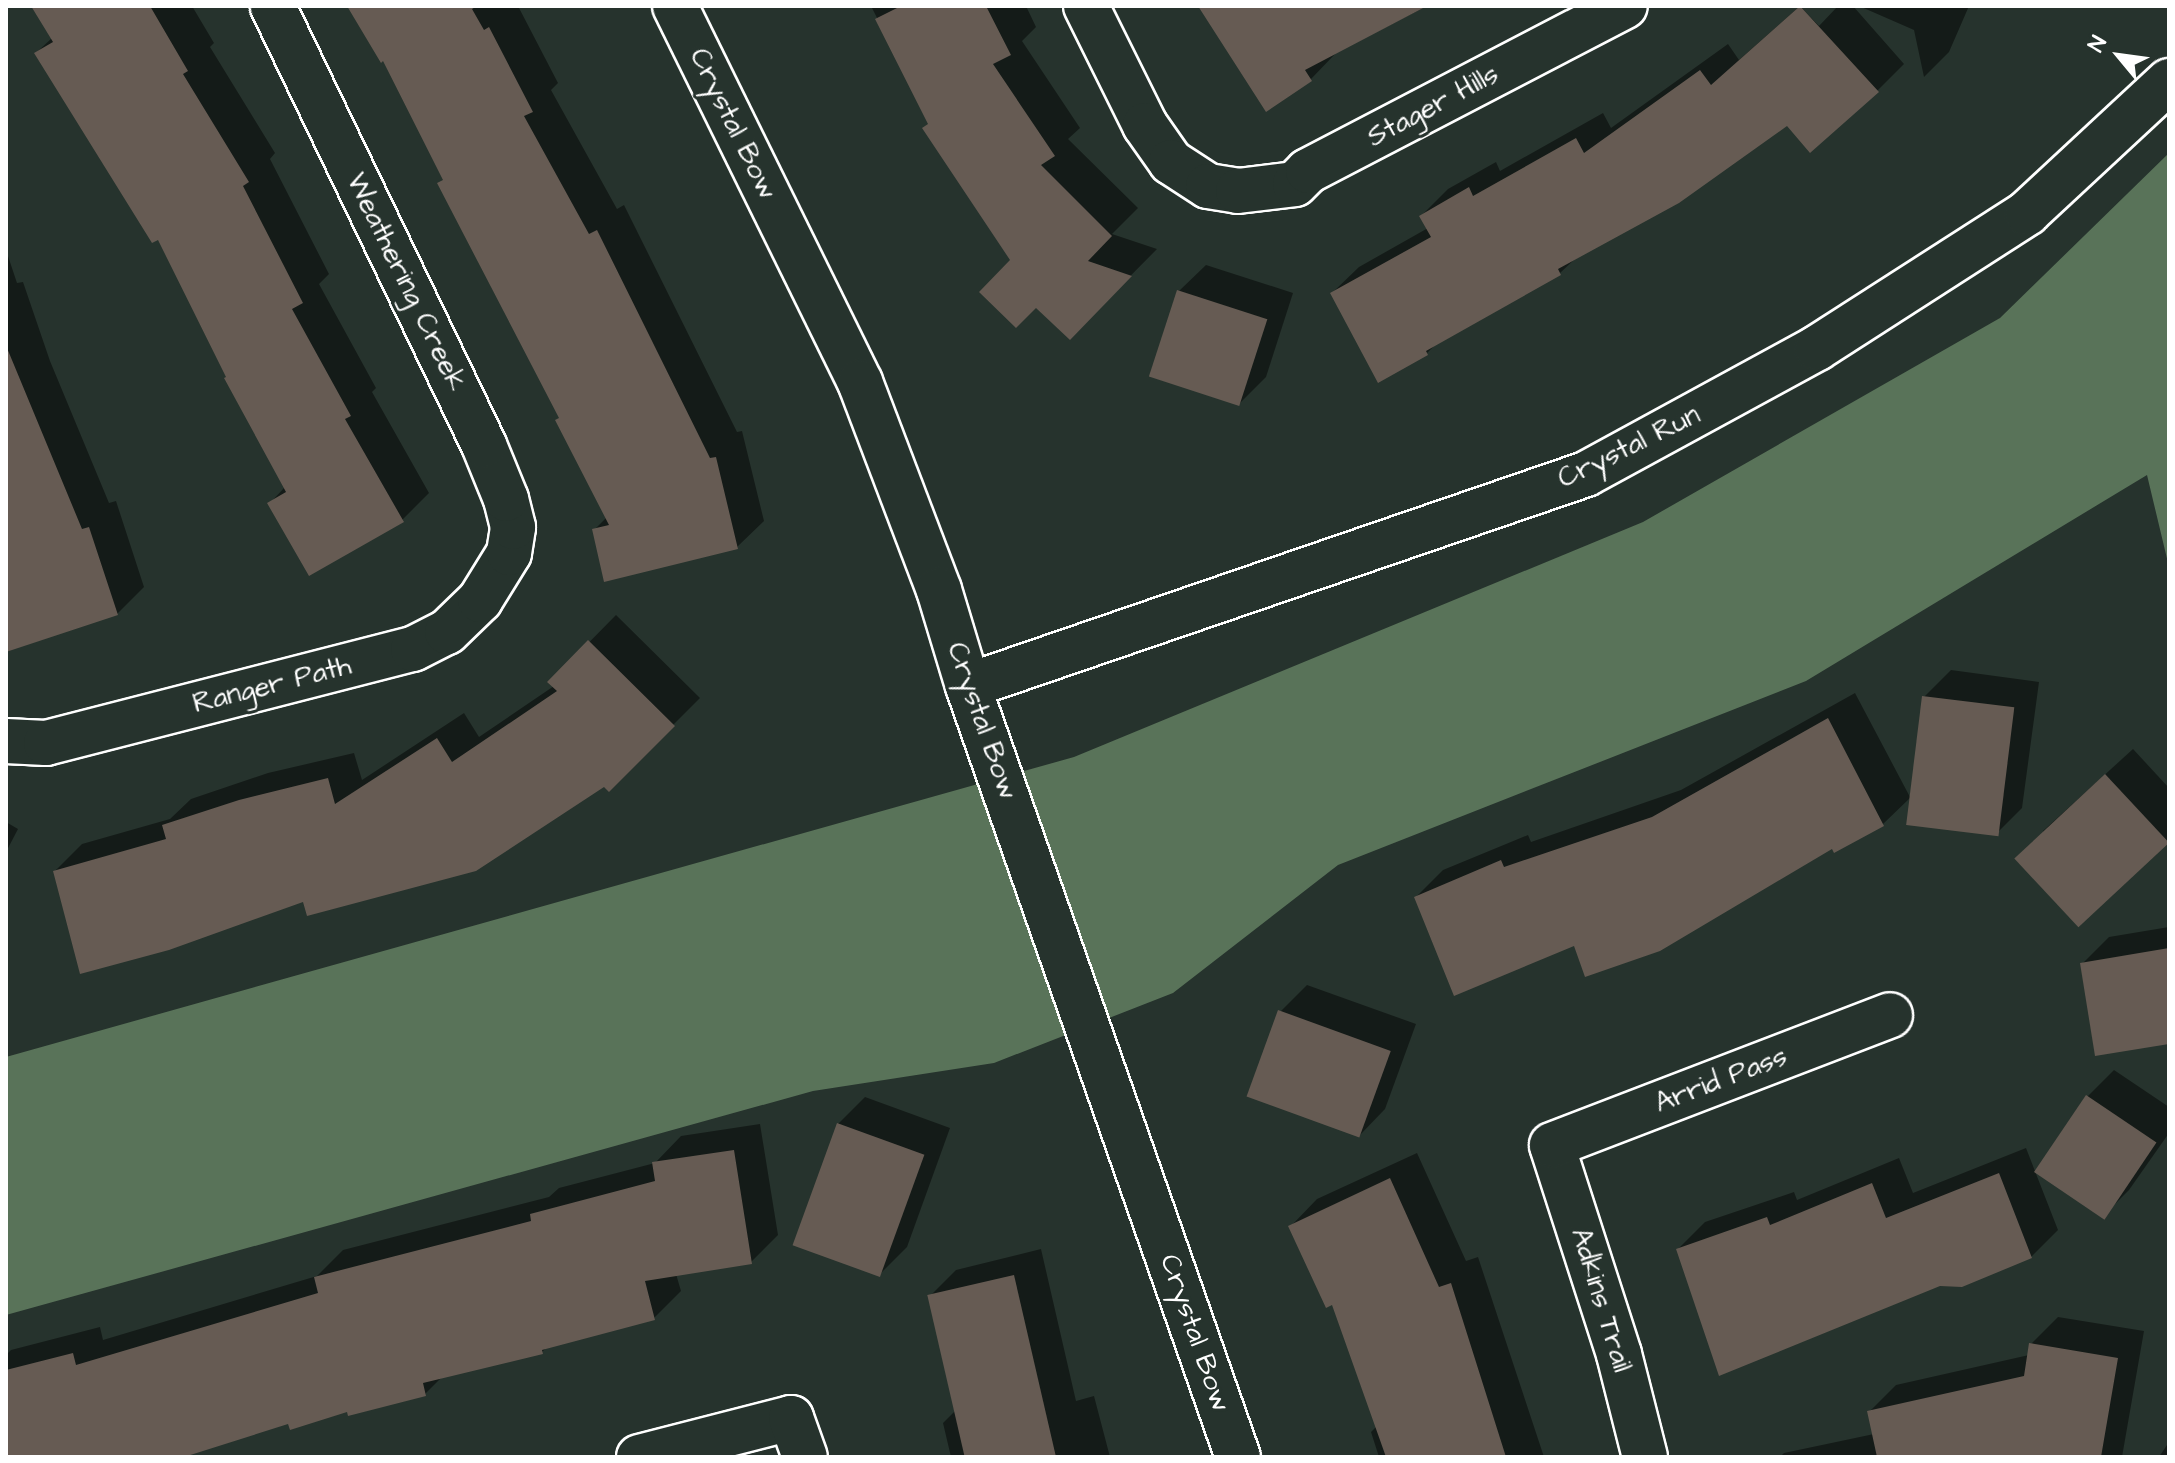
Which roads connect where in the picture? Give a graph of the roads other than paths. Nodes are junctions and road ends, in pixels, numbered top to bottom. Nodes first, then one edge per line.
1 (273, 6) edge
2 (675, 6) edge
3 (1086, 6) edge
4 (1625, 6) edge
5 (2169, 81) edge
6 (504, 563) joint
7 (968, 686) junction
8 (6, 741) edge
9 (1890, 1015) dead end
10 (1552, 1145) joint
11 (798, 1438) edge
12 (639, 1457) edge
13 (1238, 1457) edge
14 (1645, 1457) edge

1 - 6 street, Weathering Creek
2 - 7 street, Crystal Bow
3 - 4 street, Stager Hills
5 - 7 street, Crystal Run
6 - 8 street, Ranger Path
7 - 13 street, Crystal Bow
9 - 10 street, Arrid Pass
10 - 14 street, Adkins Trail
11 - 12 street

